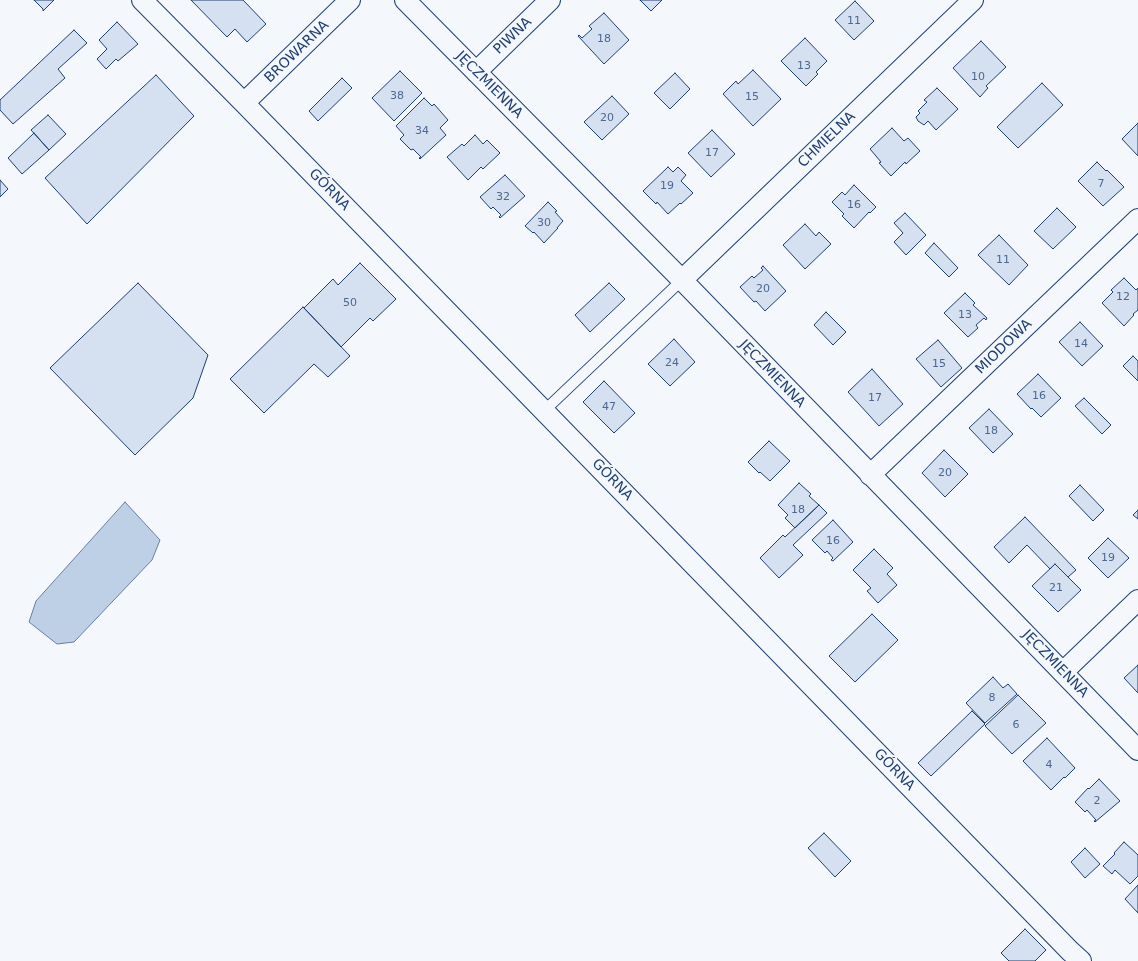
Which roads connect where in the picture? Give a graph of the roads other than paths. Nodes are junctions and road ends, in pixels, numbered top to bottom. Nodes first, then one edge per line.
1 (142, 0) edge
2 (350, 0) edge
3 (405, 0) edge
4 (550, 0) edge
5 (973, 0) edge
6 (476, 72) junction
7 (244, 103) junction
8 (1138, 219) edge
9 (682, 280) junction
10 (544, 411) junction
11 (870, 475) junction
12 (1138, 600) edge
13 (1063, 672) junction
14 (1138, 750) edge
15 (1081, 961) edge

1 - 7 street, GÓRNA
2 - 7 street, BROWARNA
3 - 6 street, JĘCZMIENNA
4 - 6 street, PIWNA
5 - 9 street, CHMIELNA
6 - 9 street, JĘCZMIENNA
7 - 10 street, GÓRNA
8 - 11 street, MIODOWA
9 - 10 lane
9 - 11 street, JĘCZMIENNA
10 - 15 street, GÓRNA
11 - 13 street, JĘCZMIENNA
12 - 13 street
13 - 14 street, JĘCZMIENNA

